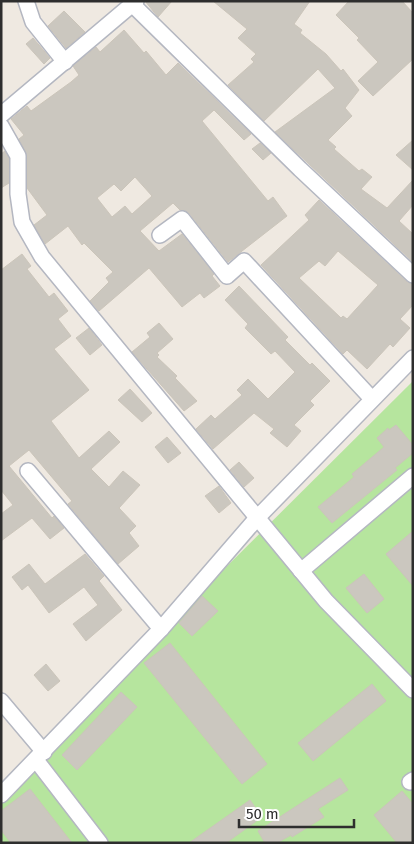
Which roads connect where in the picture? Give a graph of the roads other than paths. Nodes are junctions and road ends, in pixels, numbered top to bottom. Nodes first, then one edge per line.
1 (26, 1) edge
2 (135, 3) edge
3 (65, 62) junction
4 (1, 115) edge
5 (1, 126) edge
6 (160, 235) dead end
7 (413, 275) edge
8 (413, 358) edge
9 (372, 399) junction
10 (28, 471) dead end
11 (413, 476) edge
12 (257, 518) junction
13 (302, 570) junction
14 (160, 629) junction
15 (413, 690) edge
16 (1, 700) edge
17 (40, 756) junction
18 (1, 795) edge
19 (100, 843) edge

1 - 3 street
2 - 3 street
2 - 7 street
3 - 4 street
5 - 12 street
6 - 9 street
8 - 9 street
9 - 12 street
10 - 14 street
11 - 13 street
12 - 13 street
12 - 14 street
13 - 15 street
14 - 17 street
16 - 17 street
17 - 18 street
17 - 19 street

